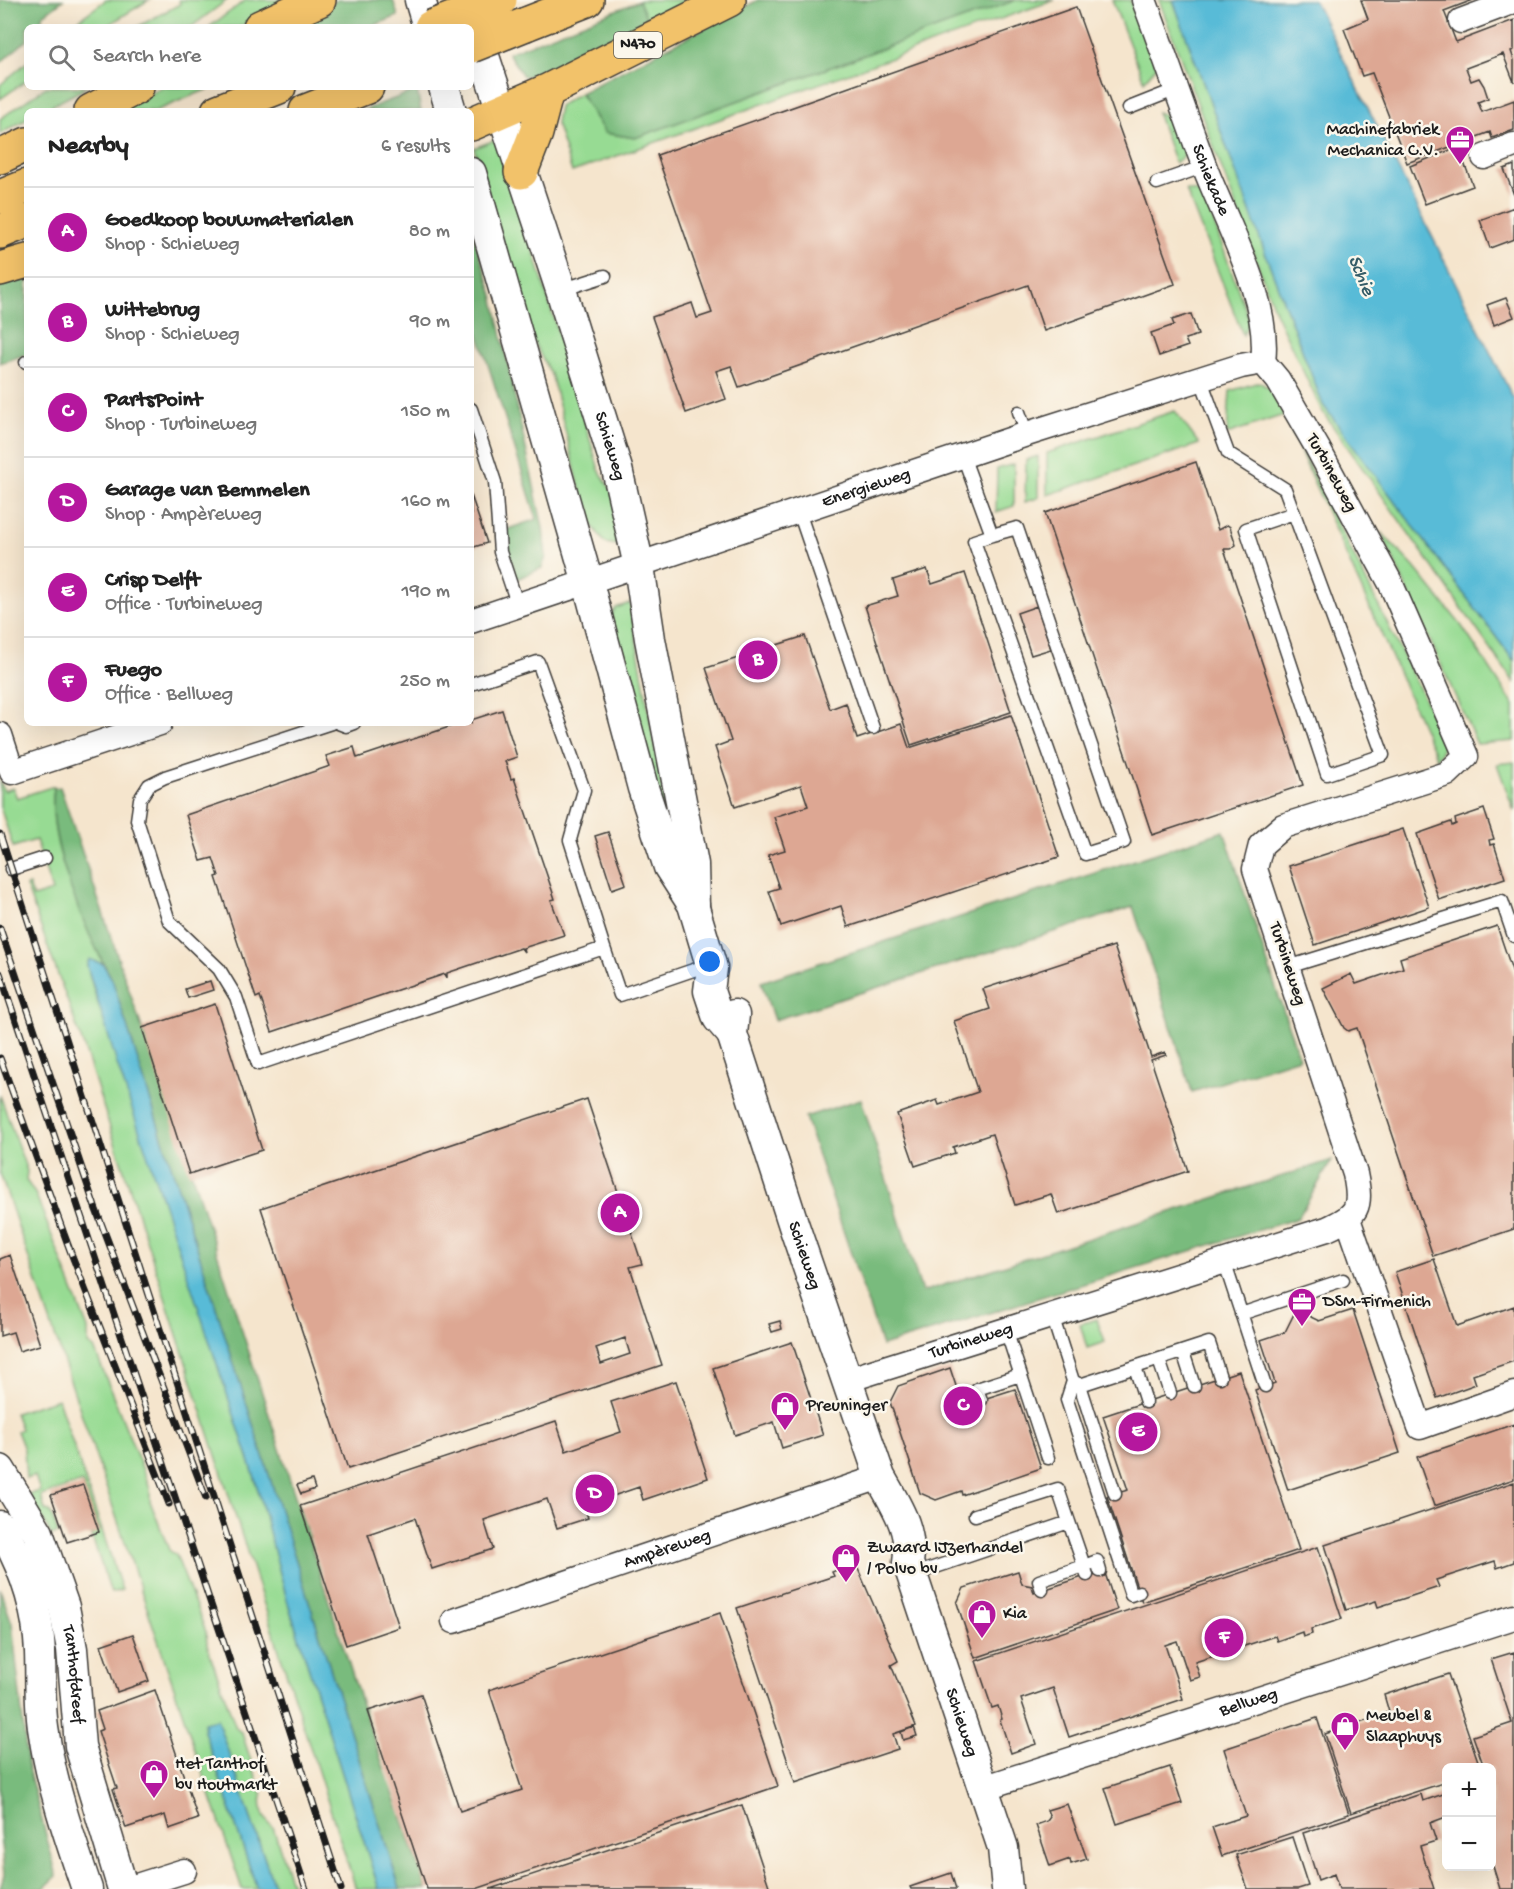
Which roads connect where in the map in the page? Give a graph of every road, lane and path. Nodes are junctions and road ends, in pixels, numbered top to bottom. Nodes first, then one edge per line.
1 (319, 0) edge
2 (420, 0) edge
3 (465, 0) edge
4 (500, 0) edge
5 (587, 0) edge
6 (729, 0) edge
7 (1144, 0) edge
8 (1514, 2) edge
9 (1461, 21) dead end
10 (267, 24) edge
11 (428, 24) edge
12 (437, 24) edge
13 (473, 24) edge
14 (474, 26) edge
15 (474, 45) edge
16 (1177, 89) junction
17 (131, 90) edge
18 (271, 90) edge
19 (359, 90) edge
20 (445, 90) edge
21 (547, 90) junction
22 (97, 108) edge
23 (226, 108) edge
24 (314, 108) edge
25 (450, 108) edge
26 (1129, 108) dead end
27 (503, 111) junction
28 (474, 123) edge
29 (24, 145) edge
30 (1514, 145) edge
31 (0, 157) edge
32 (1484, 157) dead end
33 (1205, 166) junction
34 (521, 172) junction
35 (1157, 183) dead end
36 (474, 184) edge
37 (24, 187) edge
38 (0, 197) edge
39 (24, 222) edge
40 (0, 232) edge
41 (24, 262) edge
42 (0, 269) edge
43 (605, 276) dead end
44 (561, 290) junction
45 (1263, 362) junction
46 (1201, 380) junction
47 (474, 418) edge
48 (963, 456) junction
49 (799, 512) junction
50 (1294, 513) junction
51 (992, 535) junction
52 (639, 566) junction
53 (588, 583) junction
54 (518, 606) junction
55 (474, 620) edge
56 (474, 683) edge
57 (151, 726) edge
58 (322, 726) edge
59 (873, 728) dead end
60 (0, 735) edge
61 (45, 858) dead end
62 (11, 869) dead end
63 (694, 908) junction
64 (1514, 936) edge
65 (604, 948) junction
66 (711, 966) junction
67 (1288, 967) junction
68 (1348, 1219) junction
69 (1224, 1261) junction
70 (1343, 1280) dead end
71 (1241, 1314) junction
72 (1052, 1315) junction
73 (1006, 1330) junction
74 (1183, 1352) junction
75 (1159, 1360) junction
76 (1135, 1367) junction
77 (1020, 1375) junction
78 (1220, 1377) dead end
79 (847, 1380) junction
80 (1076, 1383) junction
81 (1194, 1386) dead end
82 (1265, 1386) dead end
83 (1170, 1393) dead end
84 (1514, 1394) edge
85 (981, 1400) dead end
86 (1146, 1401) dead end
87 (1048, 1458) dead end
88 (0, 1470) edge
89 (880, 1477) junction
90 (1115, 1494) dead end
91 (975, 1515) dead end
92 (1069, 1522) junction
93 (0, 1526) edge
94 (910, 1569) junction
95 (1085, 1570) junction
96 (1100, 1571) dead end
97 (1042, 1590) dead end
98 (1139, 1592) dead end
99 (1514, 1617) edge
100 (454, 1622) dead end
101 (983, 1788) junction
102 (1003, 1848) junction
103 (184, 1871) dead end
104 (87, 1889) edge
105 (125, 1889) edge
106 (1007, 1889) edge
107 (1028, 1889) edge

1 - 10 highway
2 - 11 street
3 - 13 street, Schieweg
4 - 12 highway, bridge
5 - 15 highway, bridge
6 - 21 highway, N470
7 - 16 street, Schiekade
8 - 9 street
14 - 27 street, Schieweg
16 - 26 lane
16 - 33 street, Schiekade
17 - 22 highway
18 - 23 highway
19 - 24 highway
20 - 25 street
21 - 27 highway, N470
21 - 34 highway
27 - 28 highway, N470
27 - 34 street, Schieweg
29 - 31 highway
30 - 32 street
33 - 35 lane
33 - 45 street, Schiekade
34 - 44 street, Schieweg
36 - 53 street, Schieweg
37 - 38 highway
39 - 40 highway
41 - 42 highway
43 - 44 lane
44 - 52 street, Schieweg
45 - 46 street, Energieweg
45 - 67 street, Turbineweg
46 - 48 street, Energieweg
46 - 50 lane
47 - 54 lane
48 - 49 street, Energieweg
48 - 51 lane
49 - 52 street, Energieweg
49 - 59 lane
50 - 50 lane
51 - 51 lane
52 - 53 street, Energieweg
52 - 63 street, Schieweg
53 - 54 street, Energieweg
53 - 63 street, Schieweg
54 - 55 street, Energieweg
56 - 65 lane
57 - 60 street
58 - 65 lane
61 - 62 lane
63 - 66 street, Schieweg
64 - 67 lane
65 - 66 lane
66 - 79 street, Schieweg
67 - 68 street, Turbineweg
68 - 69 street, Turbineweg
68 - 84 street
69 - 71 lane
69 - 72 street, Turbineweg
70 - 71 lane
71 - 82 lane
72 - 73 street, Turbineweg
72 - 80 lane
73 - 77 lane
73 - 79 street, Turbineweg
74 - 75 lane
74 - 78 lane
74 - 81 lane
75 - 76 lane
75 - 83 lane
76 - 80 lane
76 - 86 lane
77 - 85 lane
77 - 87 lane
79 - 89 street, Schieweg
80 - 90 lane
80 - 98 lane
88 - 105 street, Tanthofdreef
89 - 94 street, Schieweg
89 - 100 street, Ampèreweg
91 - 92 lane
92 - 94 lane
92 - 95 lane
93 - 104 street, Tanthofdreef
94 - 101 street, Schieweg
95 - 96 lane
95 - 97 lane
99 - 101 street, Bellweg
101 - 102 street, Schieweg
102 - 106 street, Schieweg
102 - 107 street, Schieweg
103 - 105 street

